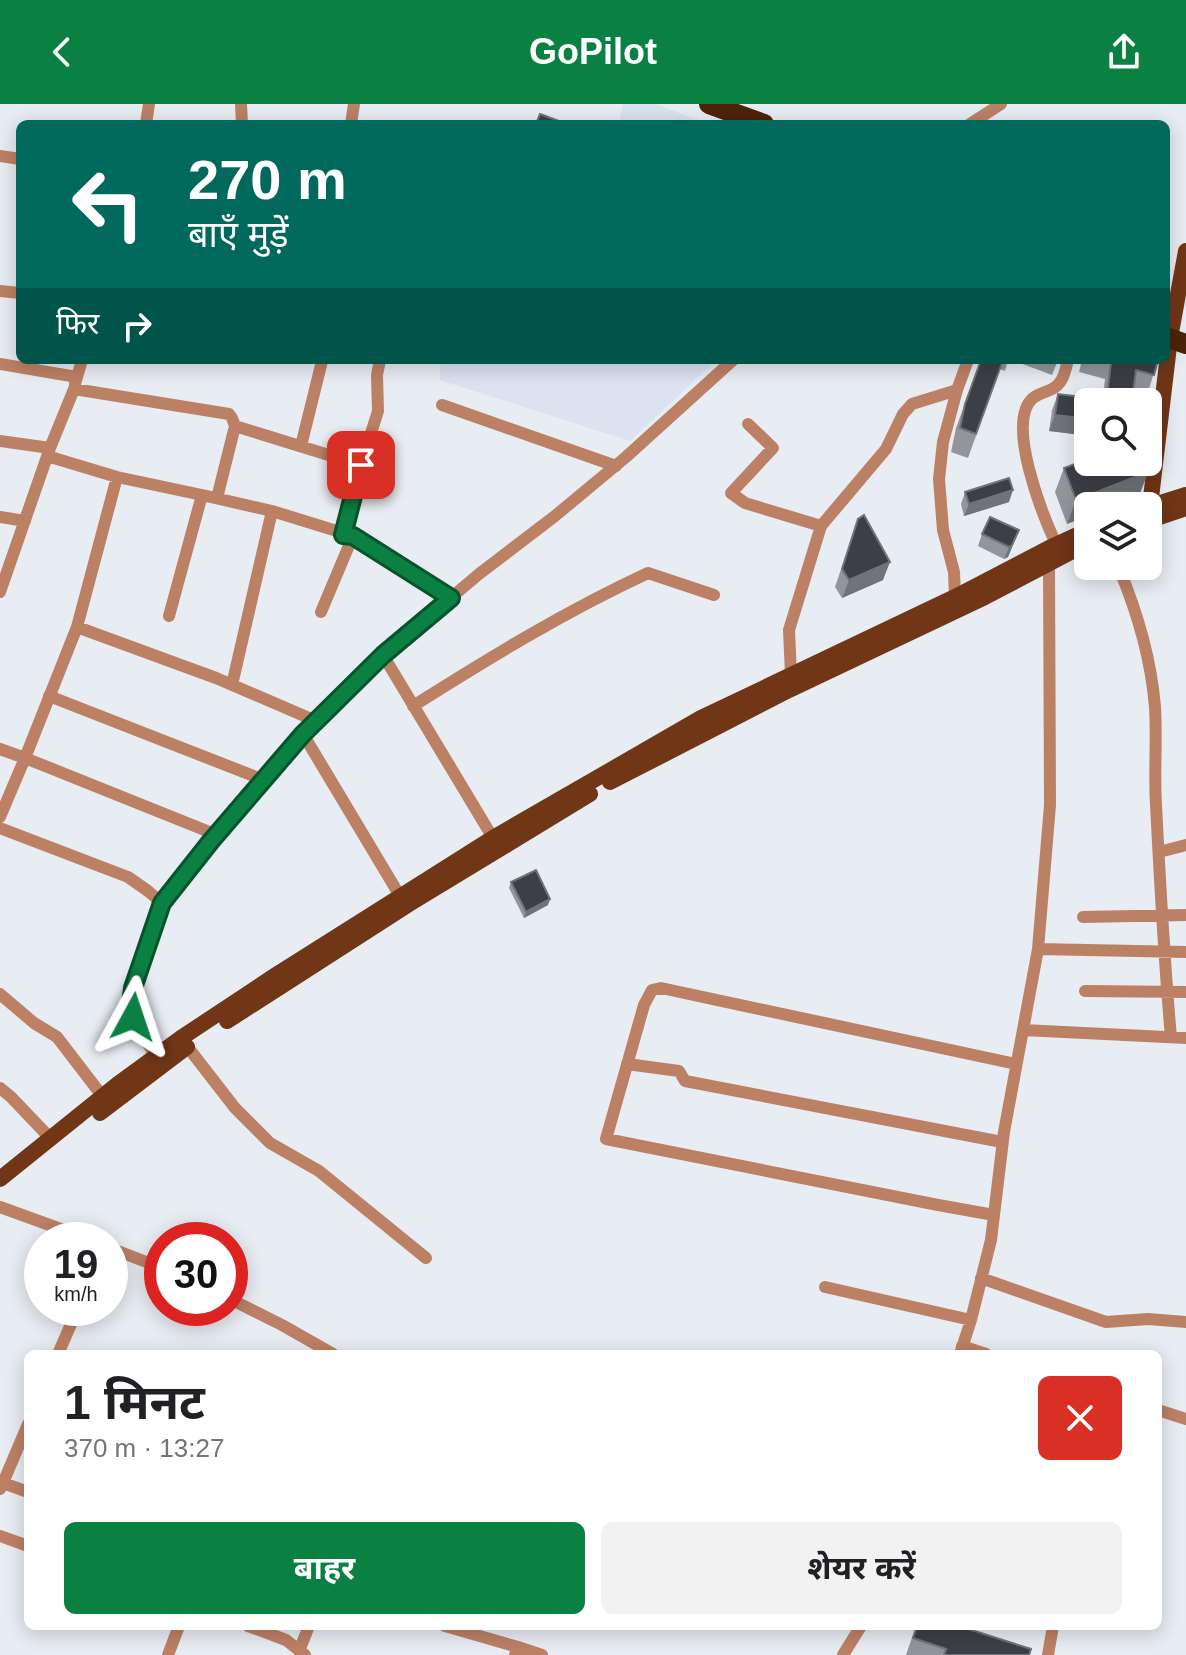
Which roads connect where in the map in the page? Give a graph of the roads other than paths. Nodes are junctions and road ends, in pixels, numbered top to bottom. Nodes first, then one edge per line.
1 (709, 104) edge
2 (1001, 104) edge
3 (758, 120) edge
4 (976, 120) edge
5 (1186, 251) edge
6 (1174, 340) edge
7 (0, 364) edge
8 (81, 364) edge
9 (321, 364) edge
10 (379, 364) edge
11 (729, 364) edge
12 (967, 364) edge
13 (1067, 364) edge
14 (75, 383) junction
15 (957, 390) junction
16 (442, 405) dead end
17 (748, 424) dead end
18 (235, 426) junction
19 (0, 441) edge
20 (301, 446) junction
21 (48, 452) junction
22 (361, 465) junction
23 (616, 466) junction
24 (117, 477) junction
25 (1152, 492) edge
26 (202, 495) junction
27 (1186, 495) edge
28 (217, 498) junction
29 (1162, 505) edge
30 (1186, 508) edge
31 (1162, 510) edge
32 (272, 511) junction
33 (0, 517) edge
34 (25, 521) junction
35 (821, 526) junction
36 (348, 536) junction
37 (1074, 538) edge
38 (1074, 547) edge
39 (1049, 553) junction
40 (1123, 580) edge
41 (0, 590) edge
42 (714, 595) dead end
43 (955, 597) junction
44 (451, 598) junction
45 (321, 612) dead end
46 (169, 616) dead end
47 (77, 627) junction
48 (383, 655) junction
49 (791, 675) junction
50 (232, 685) junction
51 (49, 696) junction
52 (413, 706) junction
53 (316, 721) junction
54 (303, 734) junction
55 (0, 749) edge
56 (25, 758) junction
57 (264, 780) junction
58 (0, 817) edge
59 (0, 828) edge
60 (217, 835) junction
61 (493, 838) junction
62 (1186, 845) edge
63 (1159, 852) junction
64 (400, 896) junction
65 (162, 903) junction
66 (1186, 915) edge
67 (1163, 916) junction
68 (1083, 917) dead end
69 (1038, 949) junction
70 (1163, 952) junction
71 (1186, 952) edge
72 (1085, 991) dead end
73 (1167, 991) junction
74 (1186, 992) edge
75 (0, 994) edge
76 (1023, 1030) junction
77 (1171, 1037) junction
78 (1186, 1038) edge
79 (185, 1042) junction
80 (156, 1056) junction
81 (627, 1064) junction
82 (1016, 1064) junction
83 (0, 1088) edge
84 (103, 1097) junction
85 (51, 1139) junction
86 (1002, 1142) junction
87 (0, 1178) edge
88 (0, 1192) edge
89 (0, 1207) edge
90 (994, 1215) junction
91 (41, 1222) edge
92 (426, 1258) dead end
93 (981, 1278) junction
94 (825, 1287) dead end
95 (248, 1308) edge
96 (971, 1320) junction
97 (1186, 1322) edge
98 (70, 1326) edge
99 (60, 1350) edge
100 (326, 1350) edge
101 (961, 1350) edge
102 (1162, 1411) edge
103 (1186, 1419) edge
104 (24, 1433) edge
105 (1, 1485) edge
106 (24, 1491) edge
107 (0, 1536) edge
108 (24, 1545) edge
109 (177, 1630) edge
110 (259, 1630) edge
111 (308, 1630) edge
112 (456, 1630) edge
113 (859, 1630) edge
114 (1052, 1630) edge
115 (516, 1651) edge
116 (302, 1653) edge
117 (168, 1655) edge
118 (542, 1655) edge
119 (843, 1655) edge
120 (1048, 1655) edge

1 - 3 highway
2 - 4 street
5 - 6 main road
6 - 25 main road
7 - 14 street
8 - 14 street
9 - 20 street
10 - 22 street
11 - 23 street
12 - 15 street
13 - 39 street
14 - 18 street
14 - 21 street
15 - 35 street
15 - 43 street
16 - 23 street
17 - 35 street
18 - 20 street
18 - 28 street
19 - 21 street
20 - 22 street
21 - 24 street
21 - 34 street
22 - 36 street
23 - 44 street
24 - 26 street
24 - 47 street
26 - 28 street
26 - 46 street
27 - 29 main road
28 - 32 street
30 - 31 main road
32 - 36 street
32 - 50 street
33 - 34 street
34 - 41 street
35 - 49 street
36 - 44 street
36 - 45 street
37 - 39 main road
38 - 39 main road
39 - 43 main road
39 - 69 street
39 - 79 main road
40 - 63 street
42 - 52 street
43 - 49 main road
44 - 48 street
47 - 50 street
47 - 51 street
48 - 52 street
48 - 53 street
49 - 61 main road
50 - 53 street
51 - 56 street
51 - 57 street
52 - 61 street
53 - 54 street
54 - 57 street
54 - 64 street
55 - 56 street
56 - 58 street
56 - 60 street
57 - 60 street
59 - 65 street
60 - 65 street
61 - 64 main road
62 - 63 street
63 - 67 street
64 - 79 main road
65 - 80 street
66 - 67 street
67 - 68 street
67 - 70 street
69 - 70 street
69 - 76 street
70 - 71 street
70 - 73 street
72 - 73 street
73 - 74 street
73 - 77 street
75 - 84 street
76 - 77 street
76 - 82 street
77 - 78 street
79 - 80 main road
79 - 88 main road
79 - 92 street
80 - 84 main road
81 - 82 street
81 - 86 street
81 - 90 street
82 - 86 street
83 - 85 street
84 - 85 main road
85 - 87 main road
86 - 90 street
89 - 91 street
90 - 93 street
93 - 96 street
93 - 97 street
94 - 96 street
95 - 100 street
96 - 101 street
98 - 99 street
102 - 103 street
104 - 105 street
105 - 106 street
107 - 108 street
109 - 117 street
110 - 116 street
111 - 116 street
112 - 115 street
113 - 119 street
114 - 120 street
115 - 118 street

